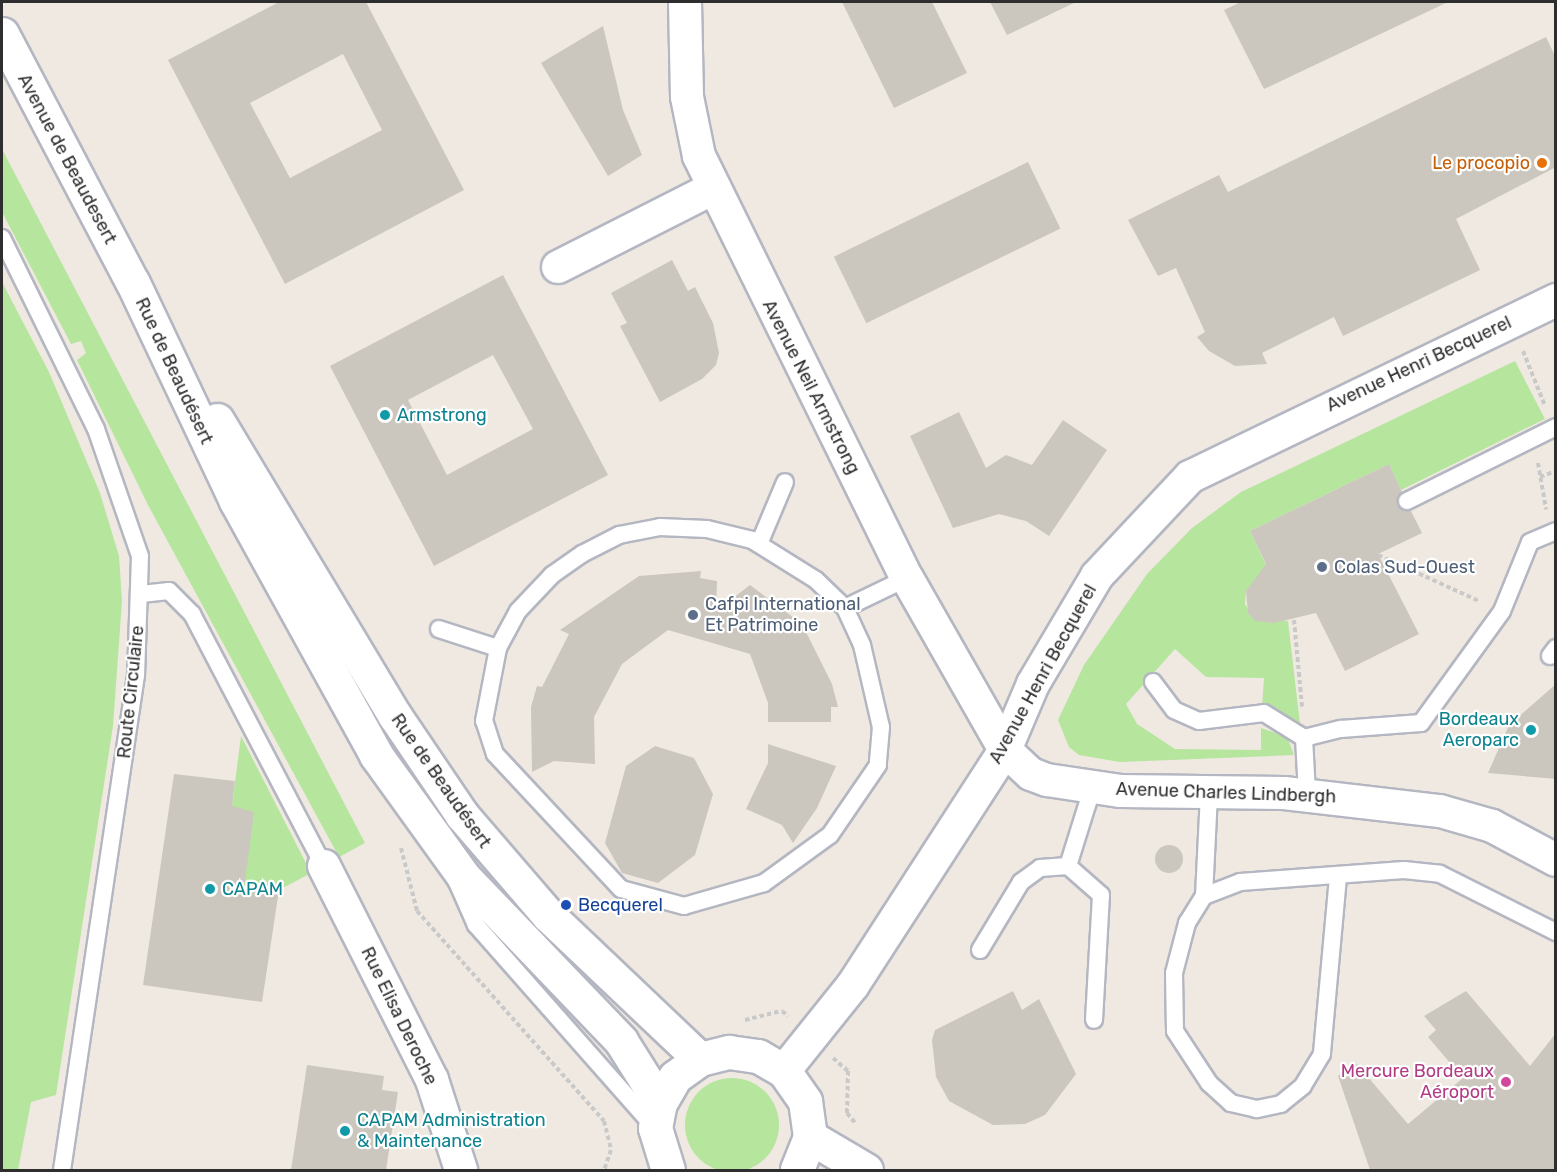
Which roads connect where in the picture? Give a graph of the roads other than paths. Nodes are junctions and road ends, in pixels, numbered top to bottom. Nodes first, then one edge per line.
1 (685, 2) edge
2 (2, 34) edge
3 (714, 188) junction
4 (2, 238) edge
5 (558, 267) dead end
6 (133, 283) junction
7 (1556, 300) edge
8 (1545, 433) edge
9 (784, 482) dead end
10 (1407, 501) dead end
11 (1553, 531) edge
12 (759, 544) junction
13 (907, 578) junction
14 (141, 594) junction
15 (845, 608) junction
16 (439, 629) dead end
17 (498, 648) junction
18 (1153, 682) dead end
19 (1304, 738) junction
20 (1005, 750) junction
21 (1093, 786) junction
22 (1209, 792) junction
23 (1307, 794) junction
24 (1556, 860) edge
25 (324, 866) joint
26 (1068, 866) junction
27 (1338, 877) junction
28 (1204, 896) junction
29 (1556, 932) edge
30 (980, 950) dead end
31 (1094, 1020) dead end
32 (700, 1059) junction
33 (784, 1071) junction
34 (657, 1115) junction
35 (810, 1137) junction
36 (62, 1170) edge
37 (461, 1170) edge
38 (666, 1170) edge
39 (797, 1170) edge
40 (866, 1170) edge

1 - 3 street, Avenue Neil Armstrong
2 - 6 main road, Avenue de Beaudesert
3 - 5 street
3 - 13 street, Avenue Neil Armstrong
4 - 14 lane, Route Circulaire
6 - 32 main road, Rue de Beaudésert
6 - 34 main road, Rue de Beaudésert
7 - 20 street, Avenue Henri Becquerel
8 - 10 lane
9 - 12 lane
11 - 19 lane
12 - 15 lane
12 - 17 lane
13 - 15 lane
13 - 20 street, Avenue Neil Armstrong
14 - 25 lane
14 - 36 lane, Route Circulaire
15 - 17 lane
16 - 17 lane
18 - 19 lane
19 - 23 lane
20 - 21 street, Avenue Charles Lindbergh
20 - 33 street, Avenue Henri Becquerel
21 - 22 street, Avenue Charles Lindbergh
21 - 26 lane
22 - 23 street, Avenue Charles Lindbergh
22 - 28 lane
23 - 24 street, Avenue Charles Lindbergh
25 - 37 street, Rue Elisa Deroche
26 - 30 lane
26 - 31 lane
27 - 28 lane
27 - 28 lane
27 - 29 lane
32 - 33 main road
32 - 34 main road
33 - 35 main road
34 - 38 main road, Rue de Beaudésert
35 - 39 main road
35 - 40 main road

